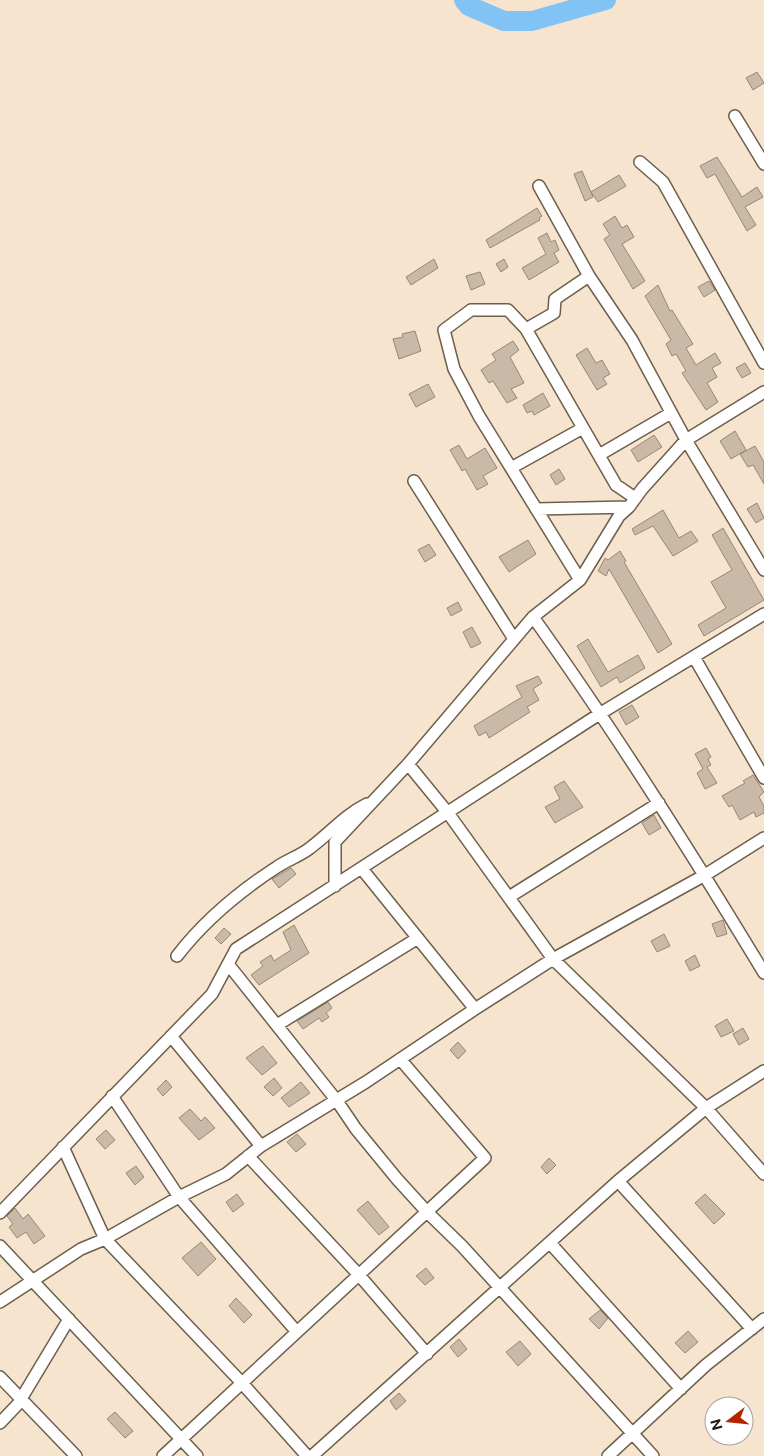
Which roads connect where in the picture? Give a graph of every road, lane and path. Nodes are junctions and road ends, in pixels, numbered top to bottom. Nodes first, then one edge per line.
1 (735, 116) dead end
2 (640, 162) dead end
3 (764, 164) edge
4 (539, 186) dead end
5 (589, 276) junction
6 (526, 329) junction
7 (764, 364) edge
8 (764, 392) edge
9 (671, 413) junction
10 (583, 428) junction
11 (686, 440) junction
12 (599, 455) junction
13 (511, 468) junction
14 (414, 481) dead end
15 (632, 503) junction
16 (536, 508) junction
17 (764, 570) edge
18 (580, 580) junction
19 (764, 614) edge
20 (533, 617) junction
21 (514, 639) junction
22 (694, 657) junction
23 (601, 713) junction
24 (408, 764) junction
25 (764, 778) edge
26 (374, 801) junction
27 (659, 803) junction
28 (448, 813) junction
29 (764, 838) edge
30 (362, 869) junction
31 (705, 876) junction
32 (335, 886) junction
33 (509, 897) junction
34 (418, 938) junction
35 (177, 956) dead end
36 (553, 959) junction
37 (228, 964) junction
38 (764, 973) edge
39 (475, 1009) junction
40 (277, 1025) junction
41 (171, 1036) junction
42 (400, 1059) junction
43 (764, 1071) edge
44 (112, 1096) junction
45 (337, 1100) junction
46 (706, 1108) junction
47 (261, 1146) junction
48 (62, 1147) junction
49 (248, 1156) junction
50 (764, 1174) edge
51 (618, 1181) junction
52 (179, 1197) junction
53 (0, 1212) edge
54 (427, 1212) junction
55 (105, 1239) junction
56 (550, 1243) junction
57 (0, 1246) edge
58 (359, 1275) junction
59 (34, 1282) junction
60 (500, 1288) junction
61 (0, 1302) edge
62 (69, 1319) junction
63 (764, 1319) edge
64 (752, 1329) junction
65 (297, 1332) junction
66 (427, 1354) junction
67 (0, 1377) edge
68 (242, 1383) junction
69 (681, 1389) junction
70 (21, 1398) junction
71 (0, 1423) edge
72 (634, 1434) junction
73 (182, 1438) junction
74 (76, 1456) edge
75 (162, 1456) edge
76 (197, 1456) edge
77 (307, 1456) edge
78 (312, 1456) edge
79 (608, 1456) edge
80 (653, 1456) edge

1 - 3 street
2 - 7 street
4 - 5 street
5 - 6 street
5 - 9 street
6 - 10 street
6 - 13 street
8 - 11 street
9 - 11 street
9 - 12 street
10 - 12 street
10 - 13 street
11 - 15 street
11 - 17 street
12 - 15 street
13 - 16 street
14 - 21 street
15 - 16 street
15 - 18 street
16 - 18 street
18 - 20 street
19 - 22 street
20 - 21 street
20 - 23 street
21 - 24 street
22 - 23 street
22 - 25 street
23 - 27 street
23 - 28 street
24 - 26 street
24 - 28 street
26 - 32 street
26 - 35 street
27 - 31 street
27 - 33 street
28 - 30 street
28 - 33 street
29 - 31 street
30 - 32 street
30 - 34 street
31 - 36 street
31 - 38 street
32 - 37 street
33 - 36 street
34 - 39 street
34 - 40 street
36 - 39 street
36 - 46 street
37 - 40 street
37 - 41 street
39 - 42 street
40 - 45 street
41 - 44 street
41 - 47 street
42 - 45 street
42 - 54 street
43 - 46 street
44 - 48 street
44 - 52 street
45 - 47 street
45 - 54 street
46 - 50 street
46 - 51 street
47 - 49 street
48 - 53 street
48 - 55 street
49 - 52 street
49 - 58 street
51 - 56 street
51 - 64 street
52 - 55 street
52 - 65 street
54 - 58 street
54 - 60 street
55 - 59 street
55 - 68 street
56 - 60 street
56 - 69 street
57 - 59 street
58 - 65 street
58 - 66 street
59 - 61 street
59 - 62 street
60 - 66 street
60 - 72 street
62 - 70 street
62 - 73 street
63 - 64 street
64 - 69 street
65 - 68 street
66 - 78 street
67 - 70 street
68 - 73 street
68 - 77 street
69 - 72 street
70 - 71 street
70 - 74 street
72 - 79 street
72 - 80 street
73 - 75 street
73 - 76 street

